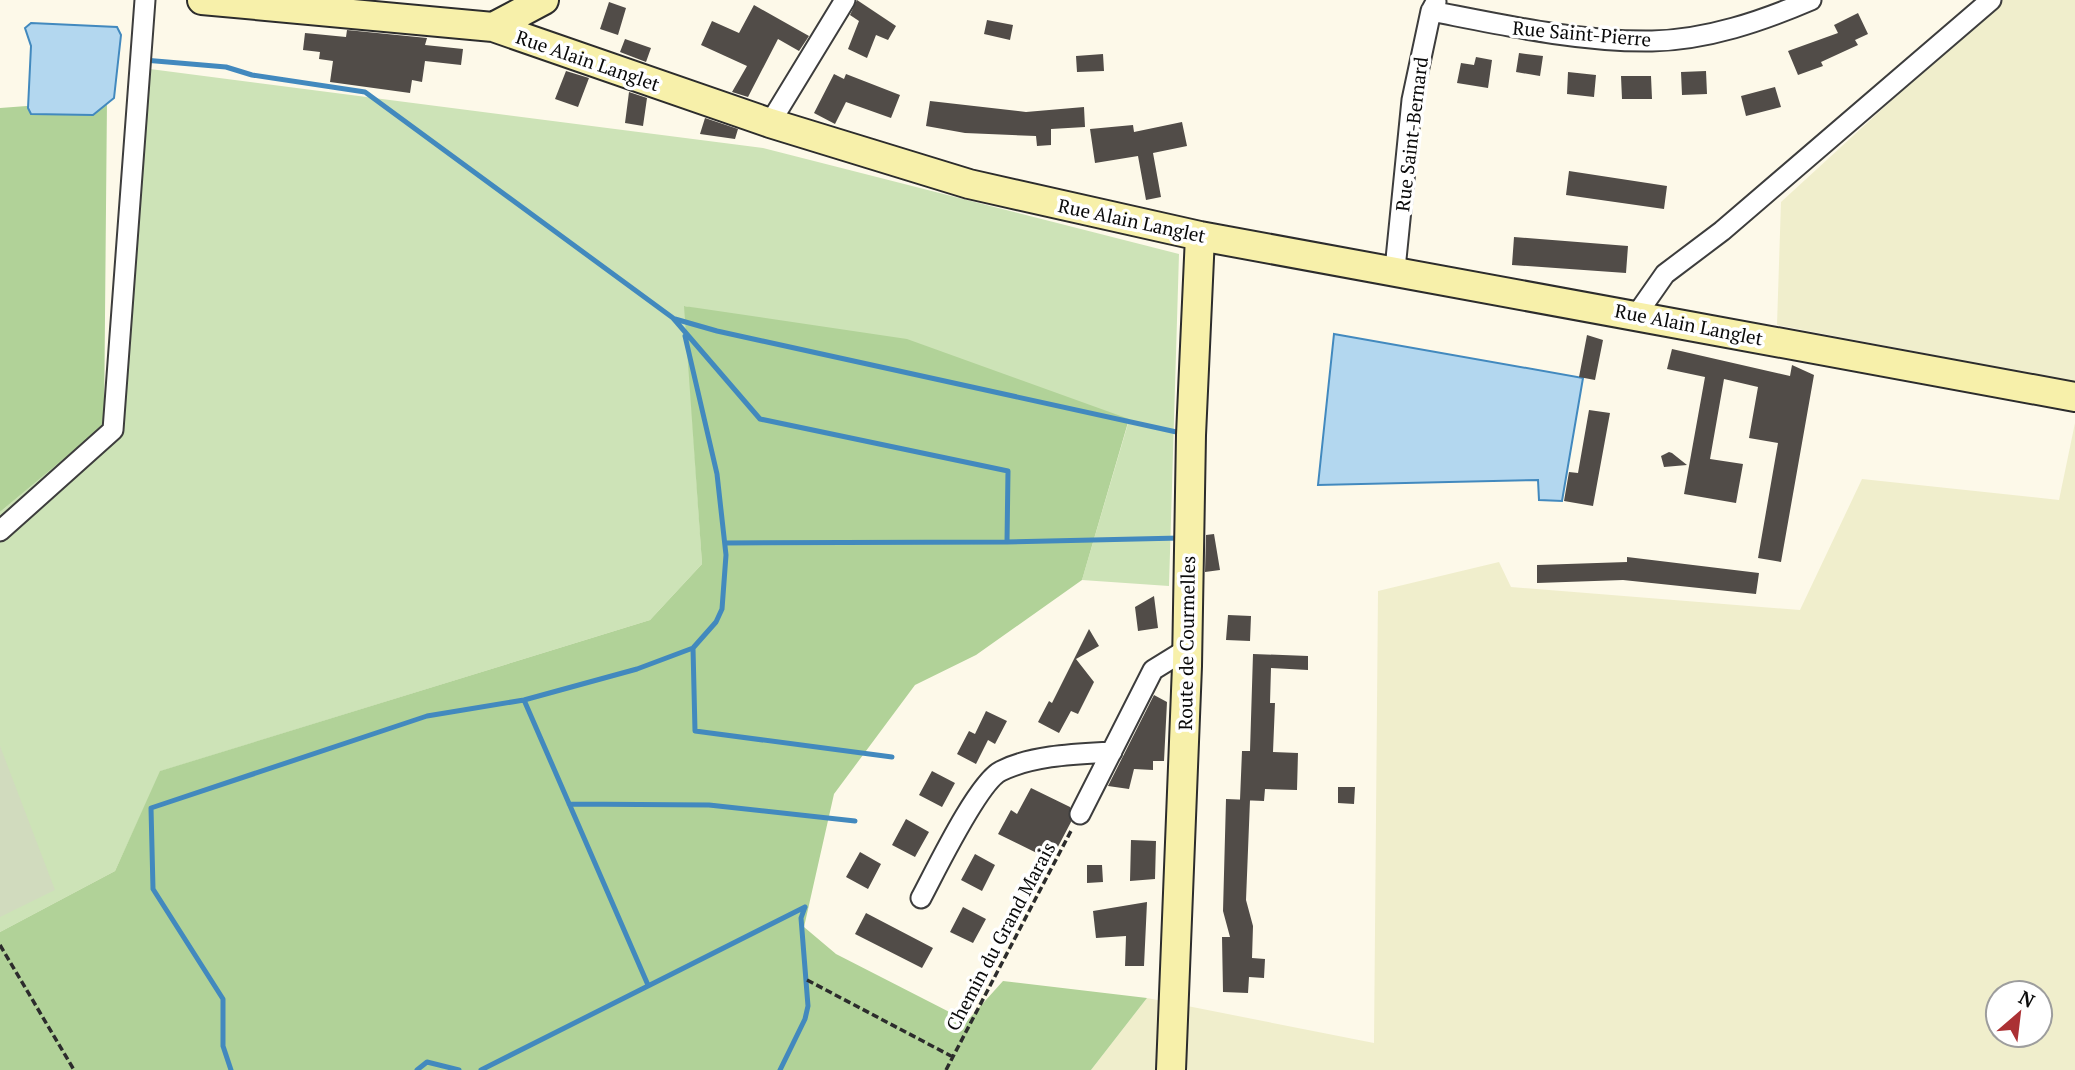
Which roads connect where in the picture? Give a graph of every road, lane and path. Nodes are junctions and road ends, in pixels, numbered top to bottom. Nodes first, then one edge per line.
1 (145, 0) edge
2 (202, 0) edge
3 (544, 0) edge
4 (845, 0) edge
5 (1811, 0) edge
6 (1991, 0) edge
7 (1434, 5) edge
8 (352, 8) edge
9 (493, 27) junction
10 (769, 122) junction
11 (1200, 236) junction
12 (1395, 270) junction
13 (1637, 314) junction
14 (2075, 397) edge
15 (0, 531) edge
16 (1187, 649) junction
17 (1112, 751) junction
18 (1080, 814) joint
19 (921, 898) dead end
20 (0, 945) edge
21 (807, 980) dead end
22 (953, 1057) junction
23 (1172, 1060) edge
24 (74, 1070) edge
25 (946, 1070) edge

1 - 15 street
2 - 8 street, Rue Alain Langlet
3 - 9 street
4 - 10 street
5 - 7 street, Rue Saint-Pierre
6 - 13 street
7 - 12 street, Rue Saint-Bernard
8 - 9 street, Rue Alain Langlet
9 - 10 street, Rue Alain Langlet
10 - 11 street, Rue Alain Langlet
11 - 12 street, Rue Alain Langlet
11 - 16 street, Route de Courmelles
12 - 13 street, Rue Alain Langlet
13 - 14 street, Rue Alain Langlet
16 - 17 street
16 - 23 street, Route de Courmelles
17 - 18 street
17 - 19 street
18 - 22 path, Chemin du Grand Marais
20 - 24 path
21 - 22 path
22 - 25 path, Chemin du Grand Marais

